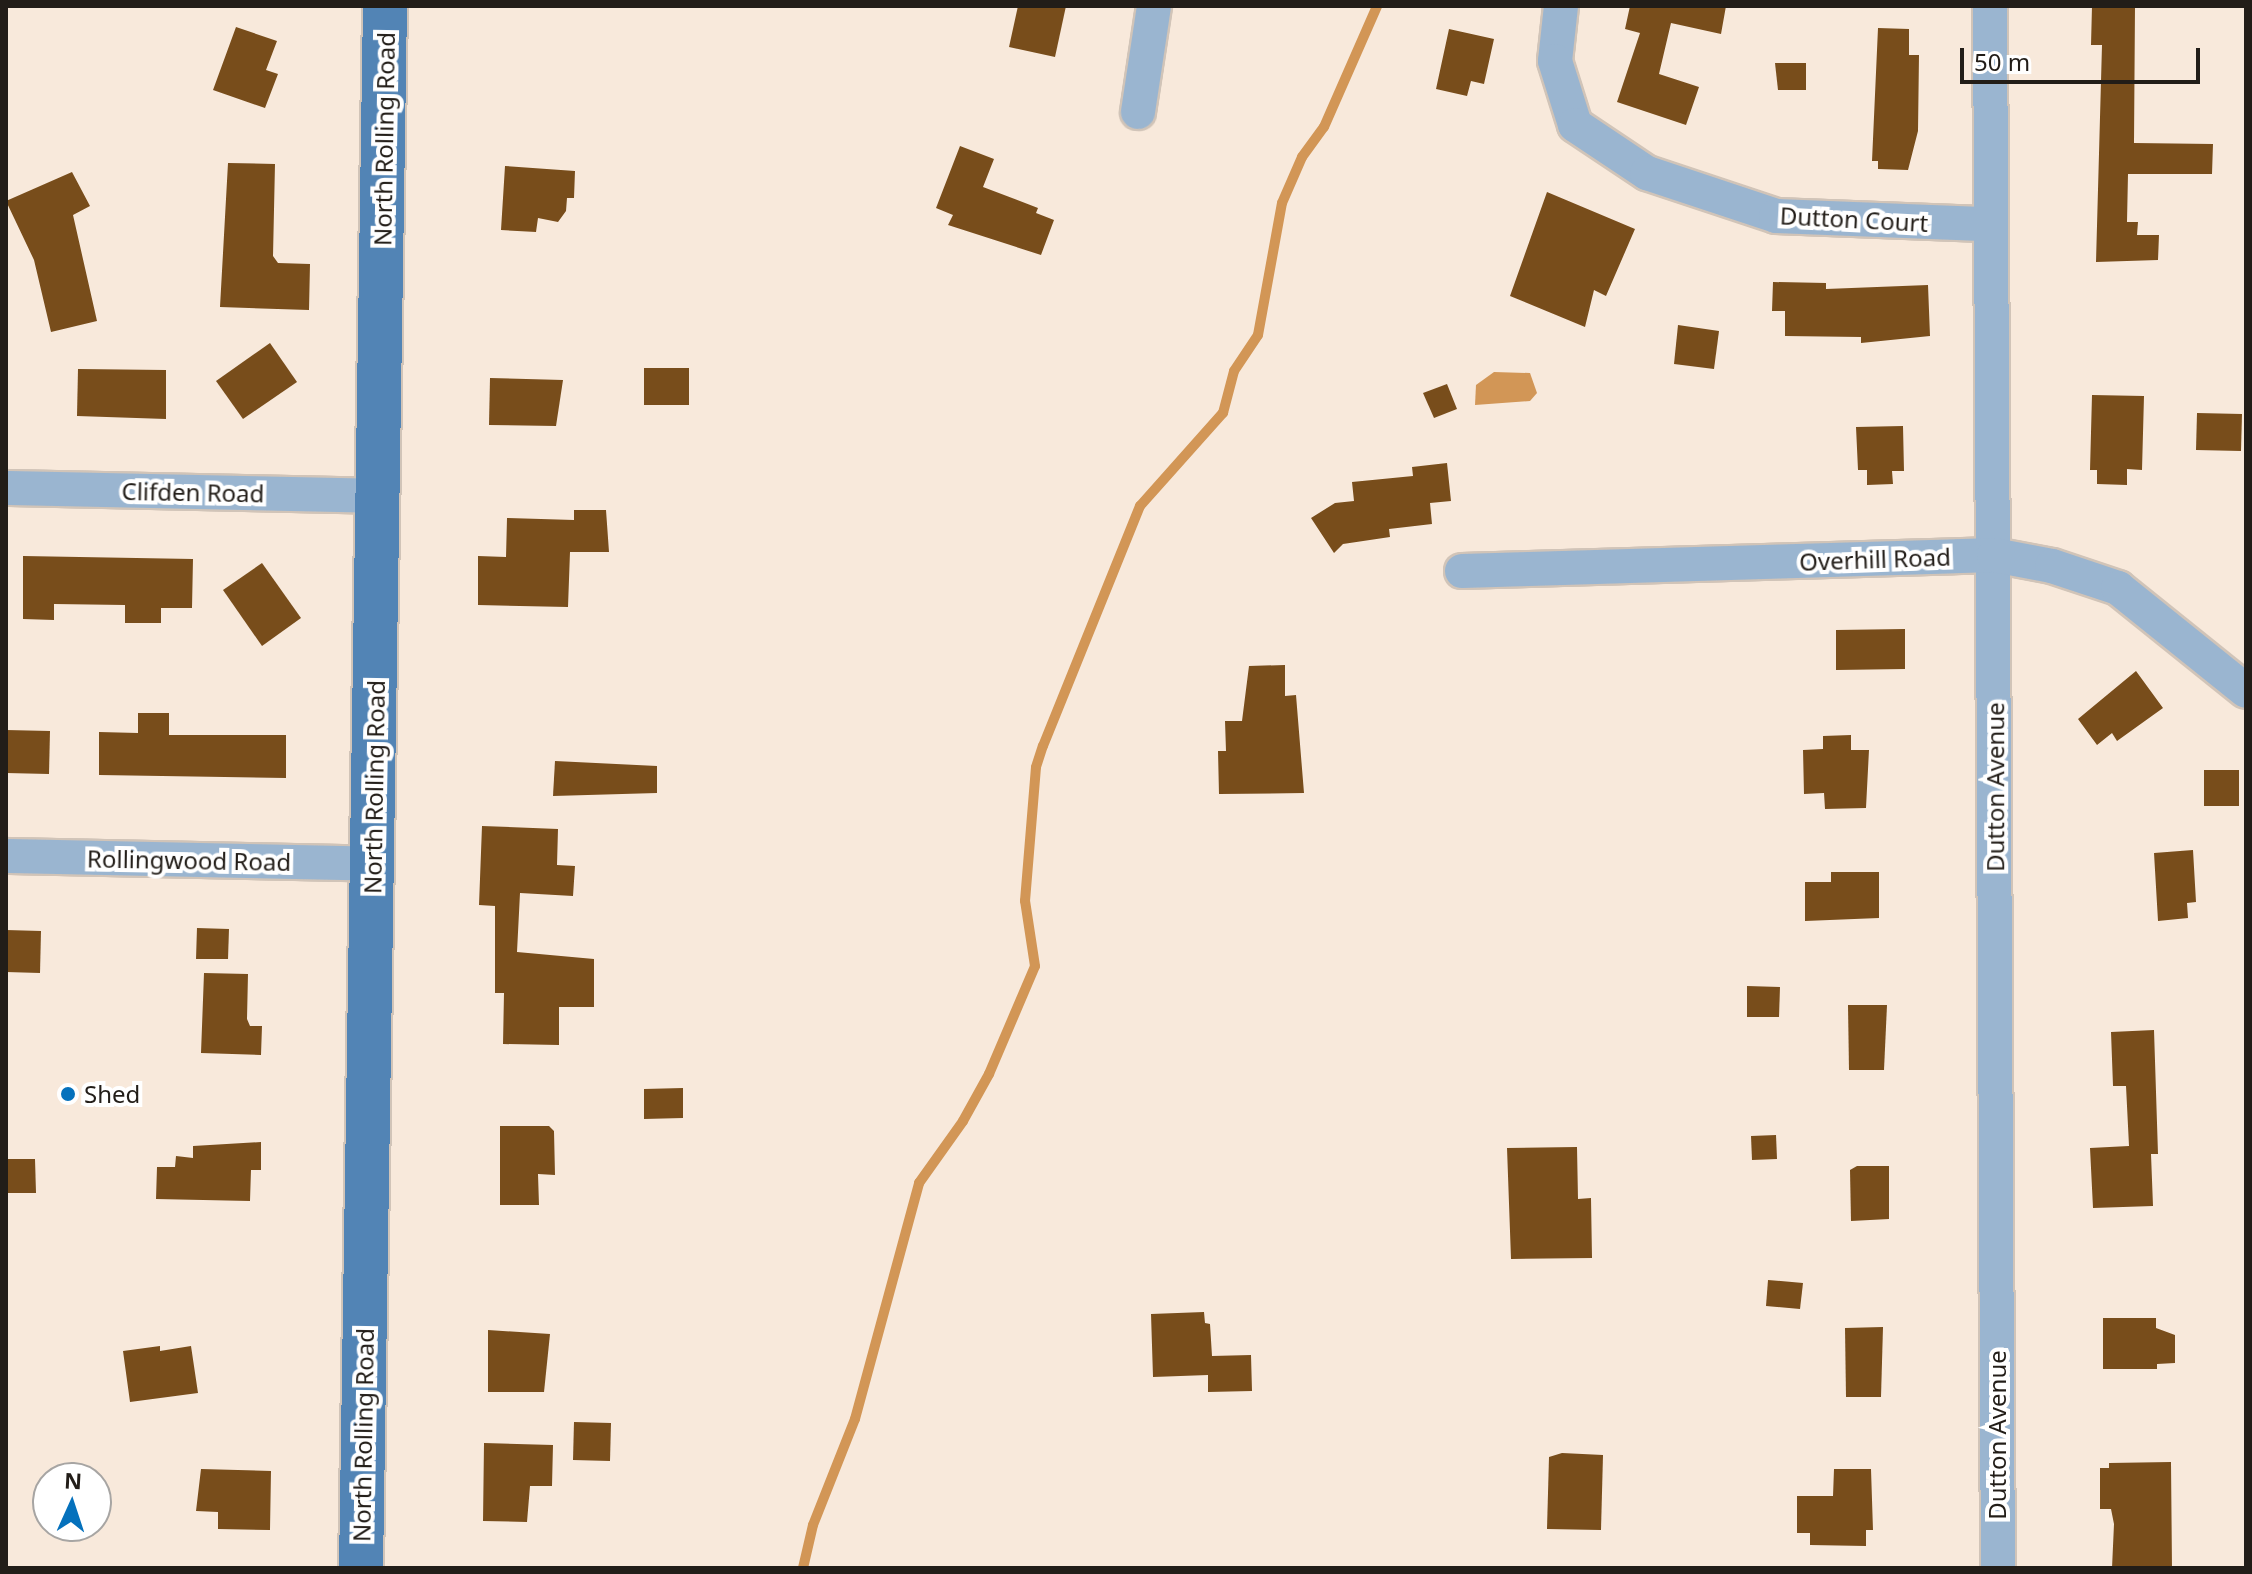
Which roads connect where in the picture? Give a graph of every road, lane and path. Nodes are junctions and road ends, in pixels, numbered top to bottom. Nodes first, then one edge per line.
1 (385, 6) edge
2 (1154, 6) edge
3 (1561, 6) edge
4 (1990, 6) edge
5 (1138, 112) dead end
6 (1989, 224) junction
7 (6, 488) edge
8 (380, 496) junction
9 (1994, 555) junction
10 (1462, 571) dead end
11 (2246, 691) edge
12 (6, 856) edge
13 (373, 864) junction
14 (361, 1568) edge
15 (1998, 1568) edge

1 - 8 main road, North Rolling Road
2 - 5 street
3 - 6 street, Dutton Court
4 - 6 street, Dutton Avenue
6 - 9 street, Dutton Avenue
7 - 8 street, Clifden Road
8 - 13 main road, North Rolling Road
9 - 10 street, Overhill Road
9 - 11 street, Overhill Road
9 - 15 street, Dutton Avenue
12 - 13 street, Rollingwood Road
13 - 14 main road, North Rolling Road

